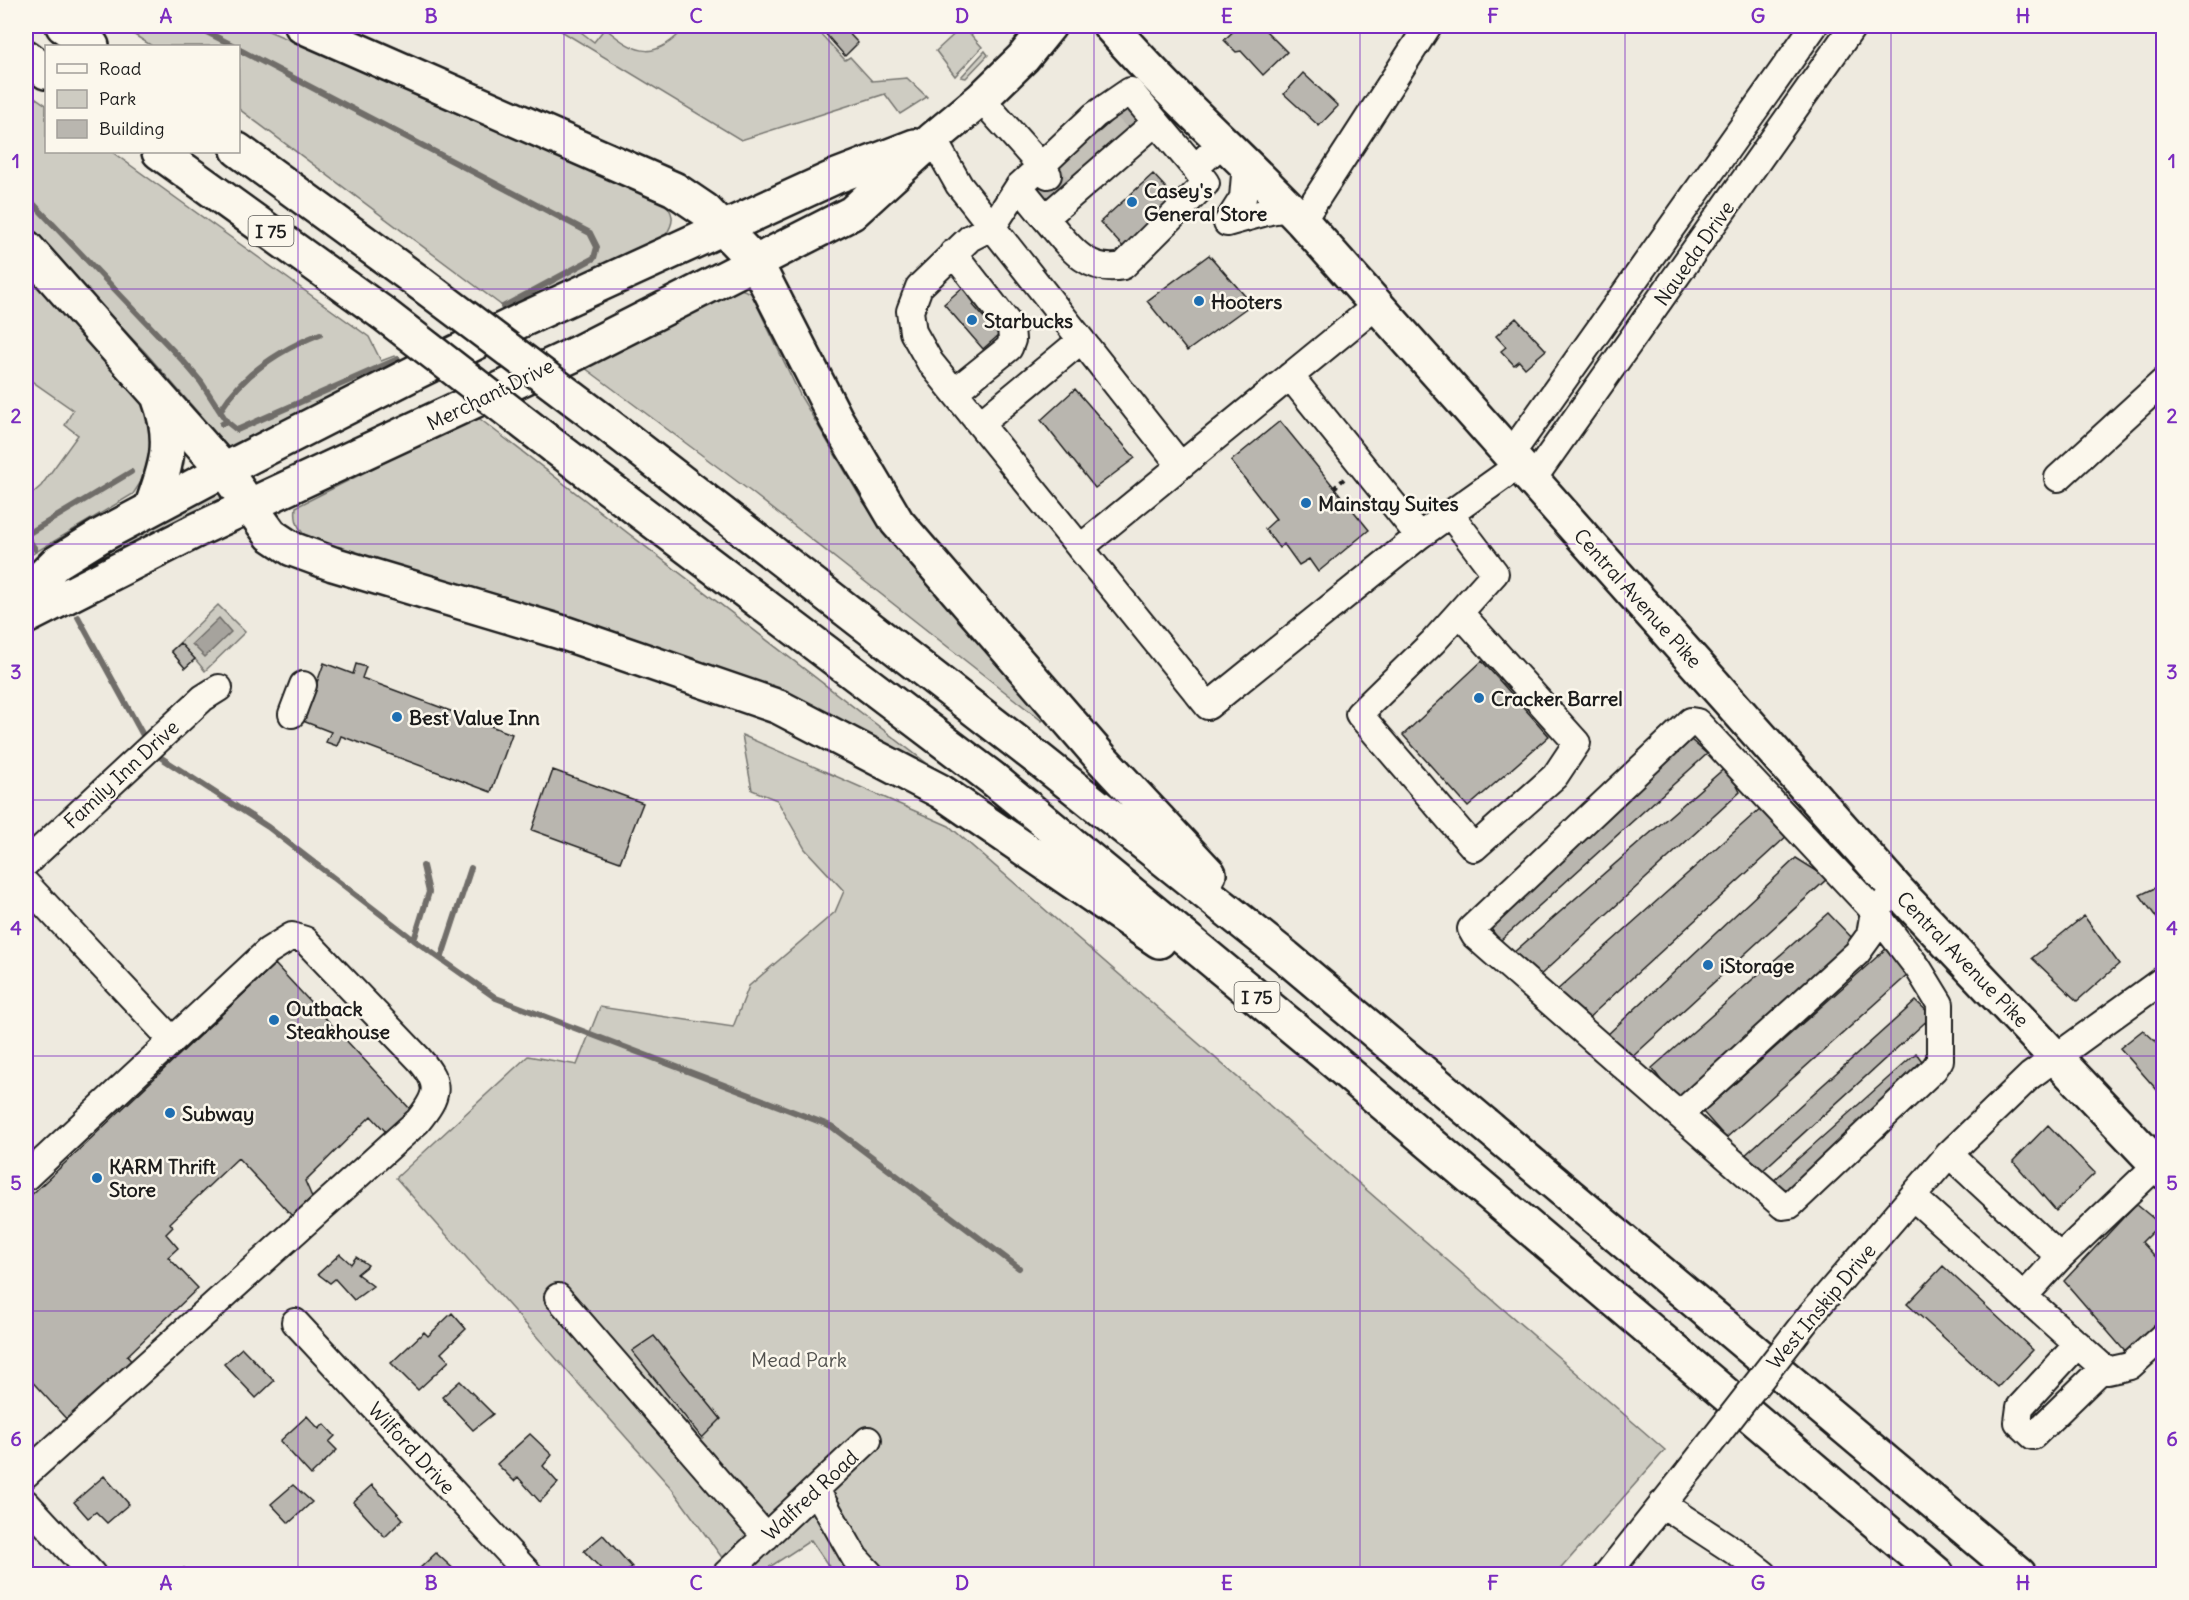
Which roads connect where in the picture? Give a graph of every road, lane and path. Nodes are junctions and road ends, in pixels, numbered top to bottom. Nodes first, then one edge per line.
1 (63, 26) edge
2 (302, 26) edge
3 (1049, 26) edge
4 (1110, 26) edge
5 (1428, 26) edge
6 (1814, 26) edge
7 (1853, 26) edge
8 (91, 45) edge
9 (1798, 49) junction
10 (26, 57) edge
11 (1824, 66) junction
12 (45, 71) edge
13 (981, 99) junction
14 (1156, 122) junction
15 (933, 139) junction
16 (1094, 149) junction
17 (240, 151) edge
18 (160, 153) edge
19 (1234, 153) junction
20 (1195, 168) junction
21 (1054, 183) junction
22 (1019, 186) junction
23 (1296, 214) junction
24 (1045, 218) junction
25 (993, 226) junction
26 (726, 228) junction
27 (26, 247) edge
28 (953, 253) junction
29 (756, 263) junction
30 (1377, 305) junction
31 (1080, 341) junction
32 (1290, 376) junction
33 (2163, 381) edge
34 (954, 392) junction
35 (159, 397) junction
36 (980, 424) junction
37 (1180, 465) junction
38 (1521, 466) junction
39 (224, 470) junction
40 (2058, 478) dead end
41 (252, 505) junction
42 (151, 508) junction
43 (1450, 514) junction
44 (1419, 536) junction
45 (1080, 548) junction
46 (26, 593) edge
47 (1460, 613) junction
48 (26, 617) edge
49 (303, 685) dead end
50 (219, 688) dead end
51 (292, 714) dead end
52 (26, 863) edge
53 (26, 884) edge
54 (1886, 901) junction
55 (1286, 957) junction
56 (2163, 979) edge
57 (172, 1040) junction
58 (1330, 1058) junction
59 (2058, 1058) junction
60 (1679, 1115) junction
61 (1949, 1154) junction
62 (2160, 1169) edge
63 (26, 1177) edge
64 (1913, 1197) junction
65 (2060, 1257) junction
66 (2025, 1295) junction
67 (558, 1297) dead end
68 (295, 1322) dead end
69 (2163, 1335) edge
70 (2078, 1344) junction
71 (2104, 1367) junction
72 (868, 1440) dead end
73 (26, 1474) edge
74 (816, 1490) junction
75 (26, 1503) edge
76 (1662, 1504) junction
77 (765, 1537) junction
78 (92, 1575) edge
79 (529, 1575) edge
80 (726, 1575) edge
81 (870, 1575) edge
82 (1606, 1575) edge
83 (1764, 1575) edge
84 (1937, 1575) edge
85 (2019, 1575) edge

1 - 8 main road
2 - 26 main road
3 - 13 main road, Merchant Drive
4 - 19 main road, Central Avenue Pike
5 - 23 street
6 - 9 street, Naueda Drive
7 - 11 street, Naueda Drive
9 - 11 street
9 - 38 street, Naueda Drive
10 - 12 main road
11 - 38 street, Naueda Drive
13 - 15 main road, Merchant Drive
13 - 21 street
14 - 16 street
14 - 16 street
14 - 20 street
15 - 25 street
15 - 26 main road, Merchant Drive
15 - 29 main road, Merchant Drive
16 - 21 street
16 - 21 street
17 - 55 main road, I 75, bridge
18 - 58 main road, I 75, bridge
19 - 20 street
19 - 23 main road, Central Avenue Pike
19 - 23 street
20 - 24 street
21 - 22 street
21 - 24 street
22 - 24 street
22 - 25 street
23 - 30 main road, Central Avenue Pike
25 - 28 street
25 - 31 street
26 - 29 main road
26 - 39 main road, Merchant Drive
27 - 35 main road
28 - 34 street
28 - 34 street
29 - 41 main road, Merchant Drive
29 - 55 main road
30 - 32 street
30 - 38 main road, Central Avenue Pike
31 - 36 street
31 - 37 street
32 - 37 street
32 - 44 street
33 - 40 street
34 - 36 street
35 - 39 main road
35 - 42 main road
36 - 45 street
37 - 45 street
38 - 43 street
38 - 54 main road, Central Avenue Pike
39 - 41 main road
39 - 42 main road, Merchant Drive
41 - 48 main road, Merchant Drive
41 - 58 main road
42 - 46 main road, Merchant Drive
43 - 44 street
43 - 47 street
44 - 45 street
47 - 47 street
49 - 51 street
50 - 52 street, Family Inn Drive
53 - 57 street
54 - 59 main road, Central Avenue Pike
54 - 60 street
54 - 60 street
54 - 60 street
55 - 85 main road, I 75
56 - 59 street, West Inskip Drive
57 - 63 street
57 - 73 street
58 - 84 main road, I 75
59 - 61 street, West Inskip Drive
59 - 62 main road, Central Avenue Pike
61 - 64 street, West Inskip Drive
61 - 65 street
62 - 65 street
64 - 66 street
64 - 76 street, West Inskip Drive, bridge
65 - 66 street
66 - 70 street
67 - 77 street
68 - 79 street, Wilford Drive
69 - 71 street
70 - 71 street
70 - 71 street
72 - 74 street, Walfred Road
74 - 77 street, Walfred Road
74 - 81 street
75 - 78 street
76 - 82 street, West Inskip Drive
76 - 83 street
77 - 80 street, Walfred Road

